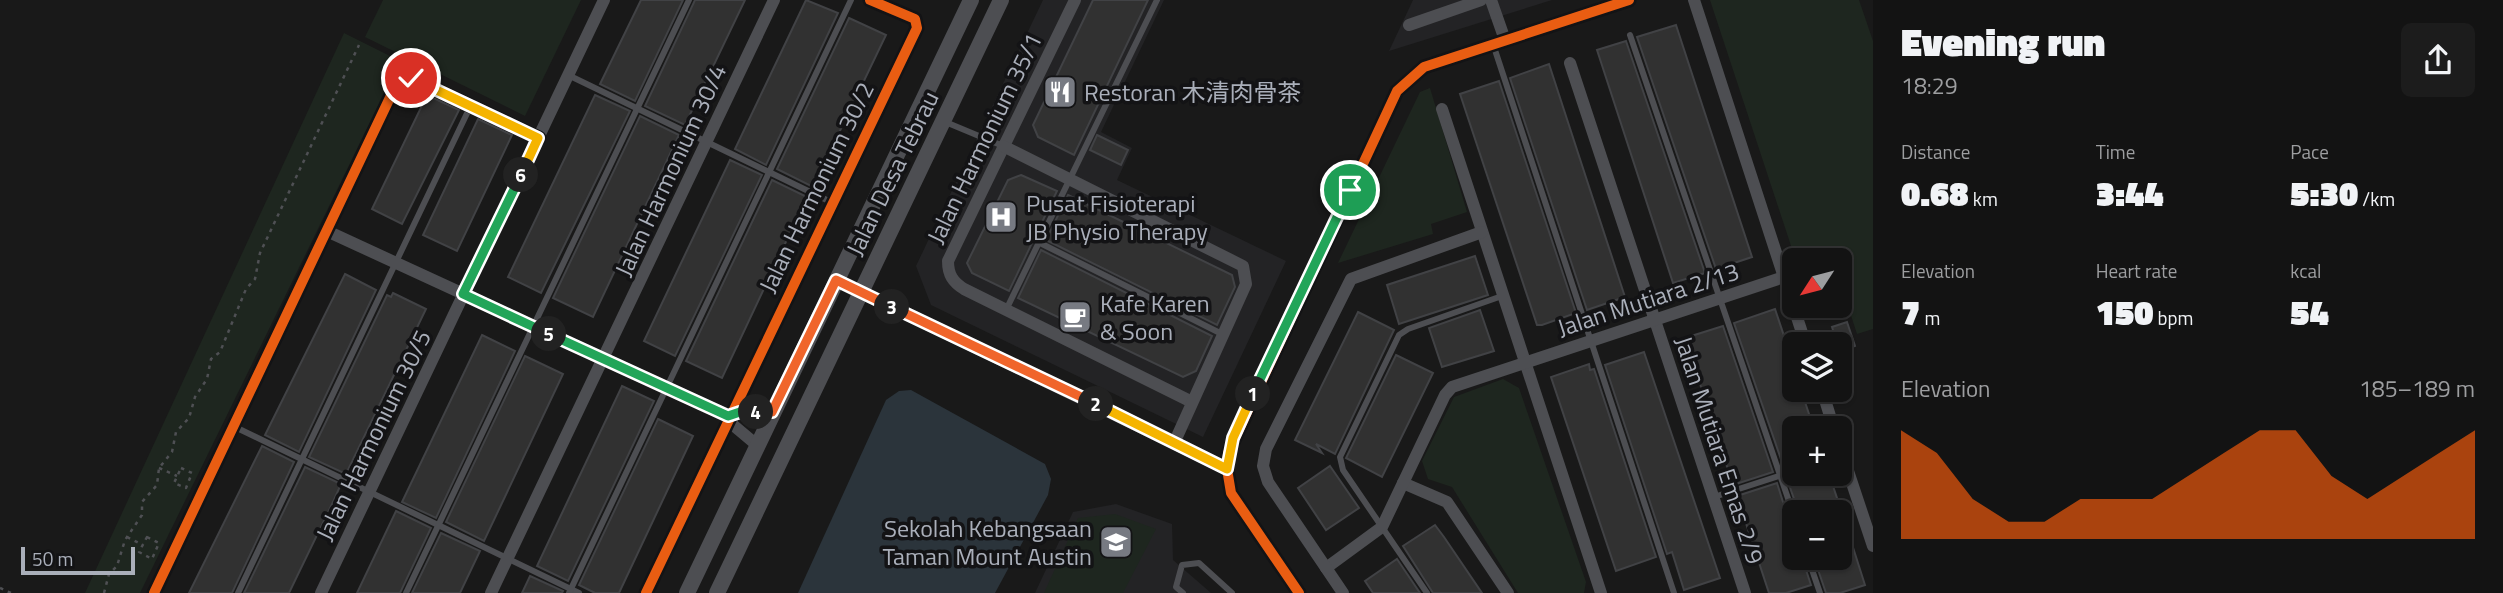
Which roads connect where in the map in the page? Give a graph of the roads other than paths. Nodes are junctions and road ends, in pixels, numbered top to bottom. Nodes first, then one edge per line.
1 (604, 0) edge
2 (689, 0) edge
3 (774, 0) edge
4 (851, 0) edge
5 (870, 0) edge
6 (1074, 0) edge
7 (1157, 0) edge
8 (1481, 0) edge
9 (1491, 0) edge
10 (1629, 0) edge
11 (969, 1) edge
12 (1695, 3) edge
13 (997, 7) edge
14 (1409, 24) dead end
15 (1630, 35) dead end
16 (1499, 42) junction
17 (1570, 63) dead end
18 (568, 75) junction
19 (471, 105) junction
20 (638, 108) junction
21 (1442, 110) dead end
22 (943, 120) junction
23 (538, 138) junction
24 (706, 142) junction
25 (1003, 146) junction
26 (769, 172) junction
27 (1069, 180) junction
28 (833, 203) junction
29 (329, 232) junction
30 (1482, 232) junction
31 (1038, 242) junction
32 (395, 262) junction
33 (1782, 271) edge
34 (1782, 278) edge
35 (836, 280) junction
36 (861, 292) junction
37 (463, 294) junction
38 (1502, 296) junction
39 (1721, 296) junction
40 (1006, 310) junction
41 (1655, 319) junction
42 (534, 327) junction
43 (1224, 335) junction
44 (1590, 341) junction
45 (603, 359) junction
46 (1525, 362) junction
47 (666, 388) junction
48 (1192, 402) junction
49 (772, 412) junction
50 (728, 416) junction
51 (235, 426) junction
52 (1175, 441) junction
53 (758, 446) junction
54 (302, 459) junction
55 (1227, 469) junction
56 (1780, 475) junction
57 (1403, 483) junction
58 (1852, 485) edge
59 (369, 492) junction
60 (1714, 497) junction
61 (1789, 500) edge
62 (439, 525) junction
63 (1382, 527) junction
64 (1873, 547) edge
65 (508, 558) junction
66 (1326, 568) junction
67 (1812, 570) edge
68 (1174, 590) edge
69 (570, 591) edge
70 (154, 593) edge
71 (238, 593) edge
72 (321, 593) edge
73 (407, 593) edge
74 (491, 593) edge
75 (579, 593) edge
76 (646, 593) edge
77 (687, 593) edge
78 (717, 593) edge
79 (1184, 593) edge
80 (1232, 593) edge
81 (1299, 593) edge
82 (1343, 593) edge
83 (1427, 593) edge
84 (1508, 593) edge
85 (1601, 593) edge
86 (1674, 593) edge
87 (1745, 593) edge
88 (1820, 593) edge

1 - 18 street, Jalan Harmonium 30/5
2 - 20 lane
3 - 24 street, Jalan Harmonium 30/4
4 - 26 lane
5 - 28 street, Jalan Harmonium 30/2
6 - 25 street, Jalan Harmonium 35/1
7 - 27 lane
8 - 14 street
9 - 16 street
10 - 16 street
11 - 13 street
11 - 35 street, Jalan Desa Tebrau
12 - 33 street
13 - 22 street, Jalan Desa Tebrau
15 - 39 lane
16 - 44 lane
16 - 55 street
17 - 41 street, Jalan Mutiara Emas 2/9
18 - 20 lane
18 - 23 street, Jalan Harmonium 30/5
19 - 23 street
19 - 29 street
19 - 32 lane
20 - 24 lane
20 - 42 lane
21 - 30 street
22 - 25 lane
22 - 36 street, Jalan Desa Tebrau
23 - 37 street, Jalan Harmonium 30/5
24 - 26 lane
24 - 45 street, Jalan Harmonium 30/4
25 - 27 street
25 - 40 street, Jalan Harmonium 35/1
26 - 28 lane
26 - 47 lane
27 - 31 lane
27 - 43 street
28 - 50 street, Jalan Harmonium 30/2
29 - 32 street
29 - 51 street
30 - 38 street
30 - 66 street
31 - 40 lane
31 - 43 lane
32 - 37 street
32 - 54 lane
34 - 39 street, Jalan Mutiara 2/13
35 - 36 street
35 - 49 street, Jalan Desa Tebrau
36 - 52 street
36 - 78 street, Jalan Desa Tebrau
37 - 42 street
37 - 59 street, Jalan Harmonium 30/5
38 - 46 street
38 - 63 lane
39 - 41 street, Jalan Mutiara 2/13
39 - 56 lane
40 - 48 street, Jalan Harmonium 35/1
41 - 44 street, Jalan Mutiara 2/13
41 - 60 street, Jalan Mutiara Emas 2/9
42 - 45 street
42 - 62 lane
43 - 48 street
44 - 46 street, Jalan Mutiara 2/13
44 - 86 lane
45 - 47 street
45 - 65 street, Jalan Harmonium 30/4
46 - 57 street, Jalan Mutiara 2/13
46 - 85 street
47 - 50 street
47 - 69 lane
48 - 52 street
49 - 50 street
49 - 53 street, Jalan Desa Tebrau
50 - 53 street
50 - 76 street, Jalan Harmonium 30/2
51 - 54 lane
51 - 70 street
52 - 55 street
53 - 77 street, Jalan Desa Tebrau
54 - 59 lane
54 - 71 lane
55 - 81 street
56 - 60 lane
56 - 61 lane
57 - 63 street, Jalan Mutiara 2/13
57 - 84 street
58 - 64 street
59 - 62 lane
59 - 72 street, Jalan Harmonium 30/5
60 - 87 street, Jalan Mutiara Emas 2/9
62 - 65 lane
62 - 73 lane
63 - 66 street
63 - 83 lane
65 - 69 lane
65 - 74 street, Jalan Harmonium 30/4
66 - 82 street
67 - 88 lane
68 - 79 lane
68 - 80 lane
69 - 75 lane

